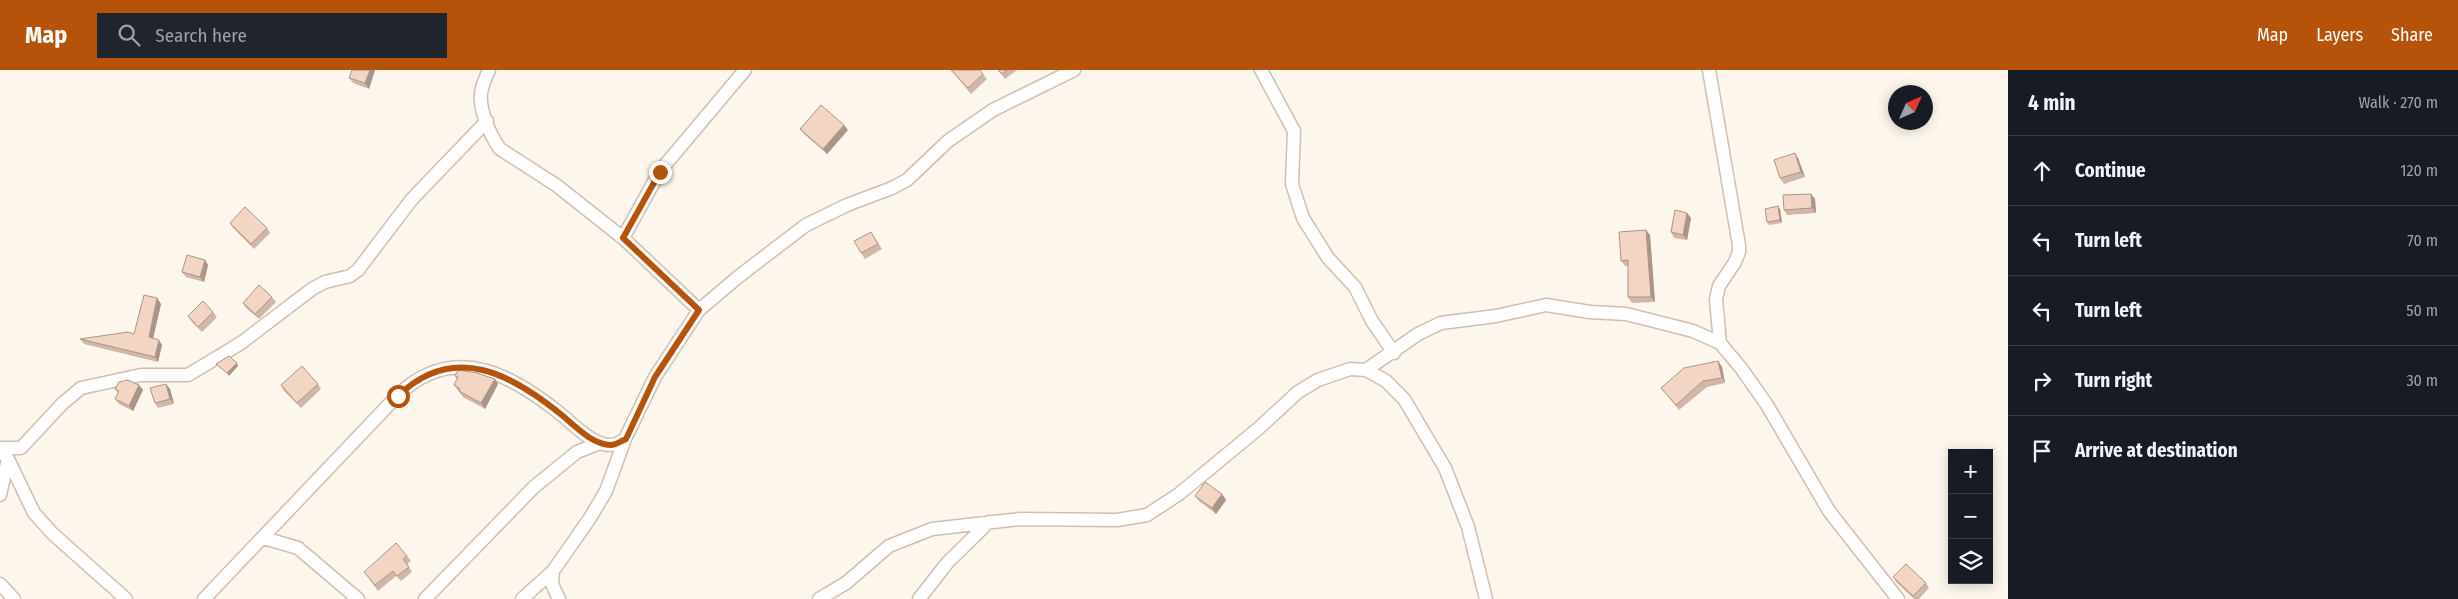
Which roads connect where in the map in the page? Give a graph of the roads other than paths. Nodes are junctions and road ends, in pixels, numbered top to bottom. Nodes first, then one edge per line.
1 (489, 70) edge
2 (746, 70) edge
3 (1074, 70) edge
4 (1261, 70) edge
5 (1709, 70) edge
6 (486, 121) junction
7 (623, 238) junction
8 (699, 310) junction
9 (1720, 344) junction
10 (1394, 353) junction
11 (1366, 370) junction
12 (626, 439) junction
13 (600, 443) junction
14 (3, 452) edge
15 (0, 495) edge
16 (989, 522) junction
17 (264, 538) junction
18 (553, 571) junction
19 (0, 584) edge
20 (14, 599) edge
21 (126, 599) edge
22 (204, 599) edge
23 (358, 599) edge
24 (425, 599) edge
25 (522, 599) edge
26 (559, 599) edge
27 (819, 599) edge
28 (919, 599) edge
29 (1486, 599) edge
30 (1898, 599) edge

1 - 6 street
2 - 7 street
3 - 8 street
4 - 10 street
5 - 9 street
6 - 7 street
6 - 14 street
7 - 8 street
8 - 12 street
9 - 10 street
9 - 30 street
10 - 11 street
11 - 16 street
11 - 29 street
12 - 13 street
12 - 18 street
13 - 17 street
13 - 24 street
14 - 15 street
14 - 21 street
16 - 27 street
16 - 28 street
17 - 22 street
17 - 23 street
18 - 25 street
18 - 26 street
19 - 20 street

